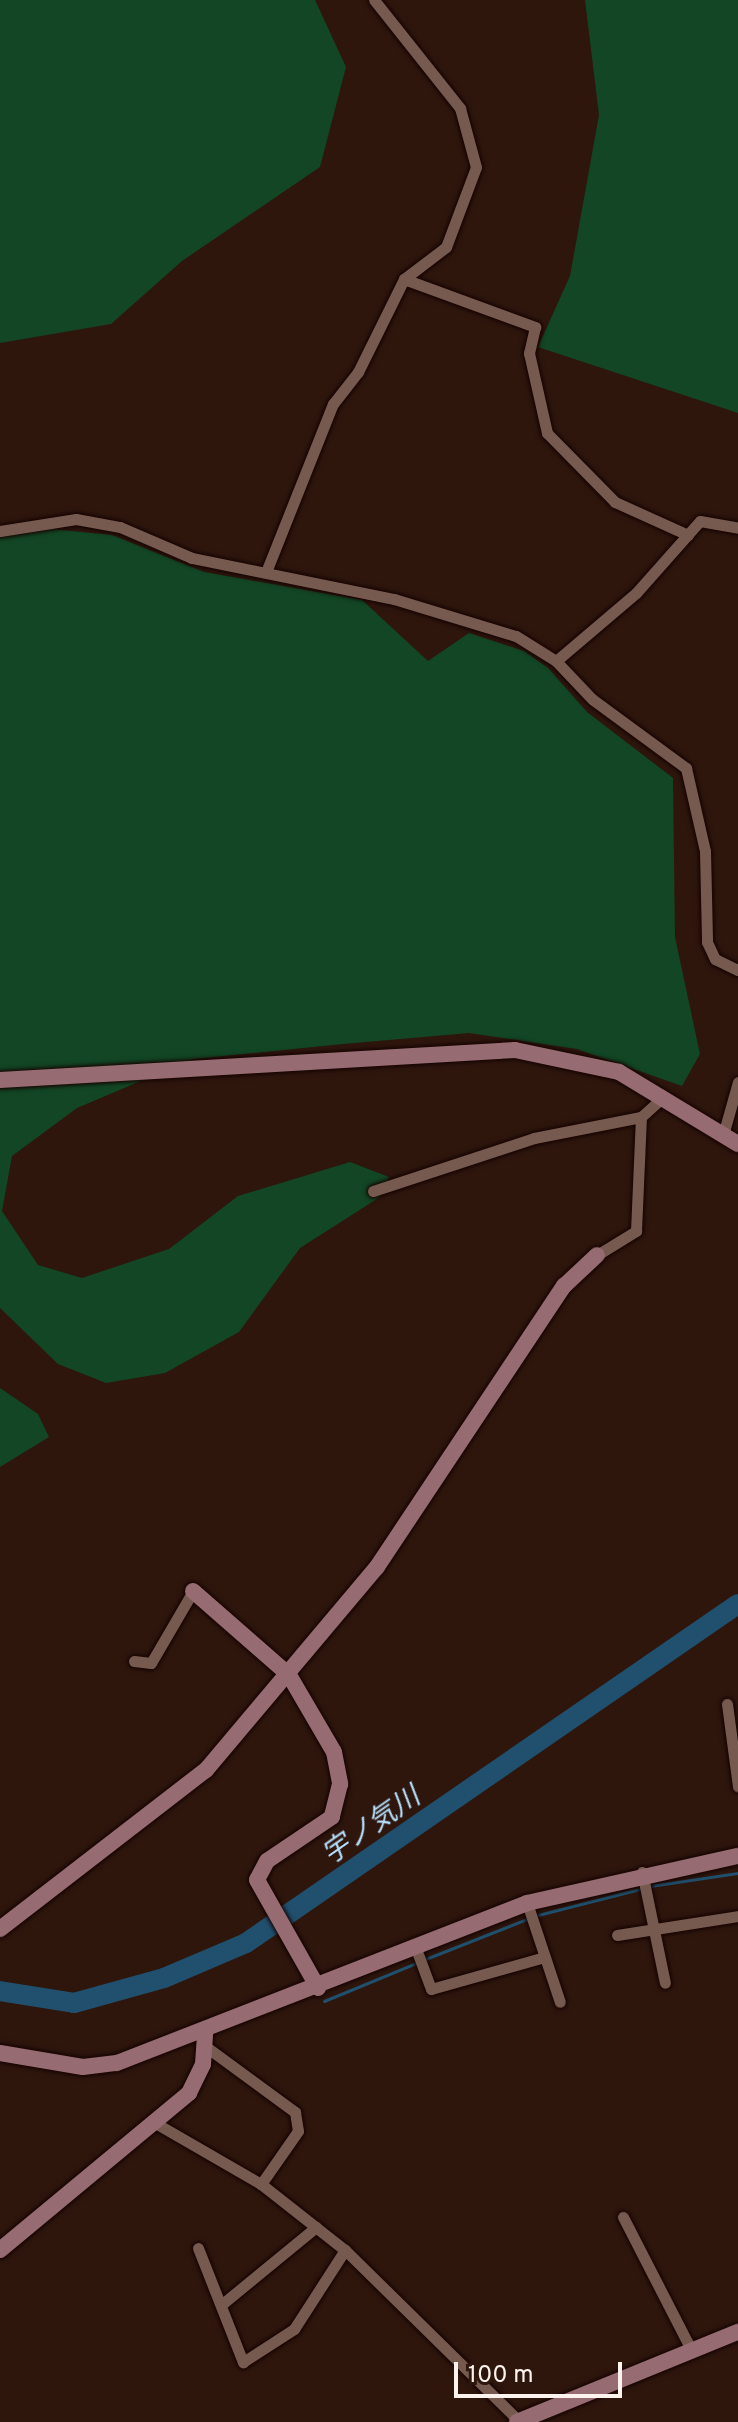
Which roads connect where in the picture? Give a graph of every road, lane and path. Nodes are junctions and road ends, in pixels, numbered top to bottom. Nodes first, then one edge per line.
1 (374, 0) edge
2 (404, 279) junction
3 (738, 528) edge
4 (0, 531) edge
5 (688, 535) junction
6 (266, 572) junction
7 (556, 661) junction
8 (738, 970) edge
9 (0, 1080) edge
10 (738, 1082) edge
11 (662, 1098) junction
12 (641, 1117) junction
13 (723, 1135) junction
14 (738, 1144) edge
15 (373, 1191) dead end
16 (597, 1255) joint
17 (193, 1591) joint
18 (134, 1661) dead end
19 (289, 1675) junction
20 (727, 1704) dead end
21 (738, 1786) edge
22 (738, 1856) edge
23 (642, 1872) junction
24 (527, 1903) junction
25 (738, 1916) edge
26 (0, 1929) edge
27 (654, 1929) junction
28 (617, 1935) dead end
29 (415, 1946) junction
30 (545, 1957) junction
31 (665, 1983) dead end
32 (318, 1988) junction
33 (560, 2002) dead end
34 (205, 2040) junction
35 (0, 2053) edge
36 (157, 2124) junction
37 (261, 2184) junction
38 (623, 2217) dead end
39 (316, 2227) junction
40 (198, 2248) dead end
41 (0, 2250) edge
42 (345, 2250) junction
43 (221, 2305) junction
44 (738, 2332) edge
45 (692, 2351) junction
46 (518, 2421) edge

1 - 2 street
2 - 5 street
2 - 6 street
3 - 5 street
4 - 6 street
5 - 7 street
6 - 7 street
7 - 8 street
9 - 11 street
10 - 13 street
11 - 12 street
11 - 13 street
12 - 15 street
12 - 16 street
13 - 14 street
16 - 19 street
17 - 18 street
17 - 19 street
19 - 26 street
19 - 32 street
20 - 21 street
22 - 23 street
23 - 24 street
23 - 27 street
24 - 29 street
24 - 30 street
25 - 27 street
27 - 28 street
27 - 31 street
29 - 30 street
29 - 32 street
30 - 33 street
32 - 34 street
34 - 35 street
34 - 36 street
34 - 37 street
36 - 37 street
36 - 41 street
37 - 39 street
38 - 45 street
39 - 42 street
39 - 43 street
40 - 43 street
42 - 43 street
42 - 46 street
44 - 45 street
45 - 46 street

